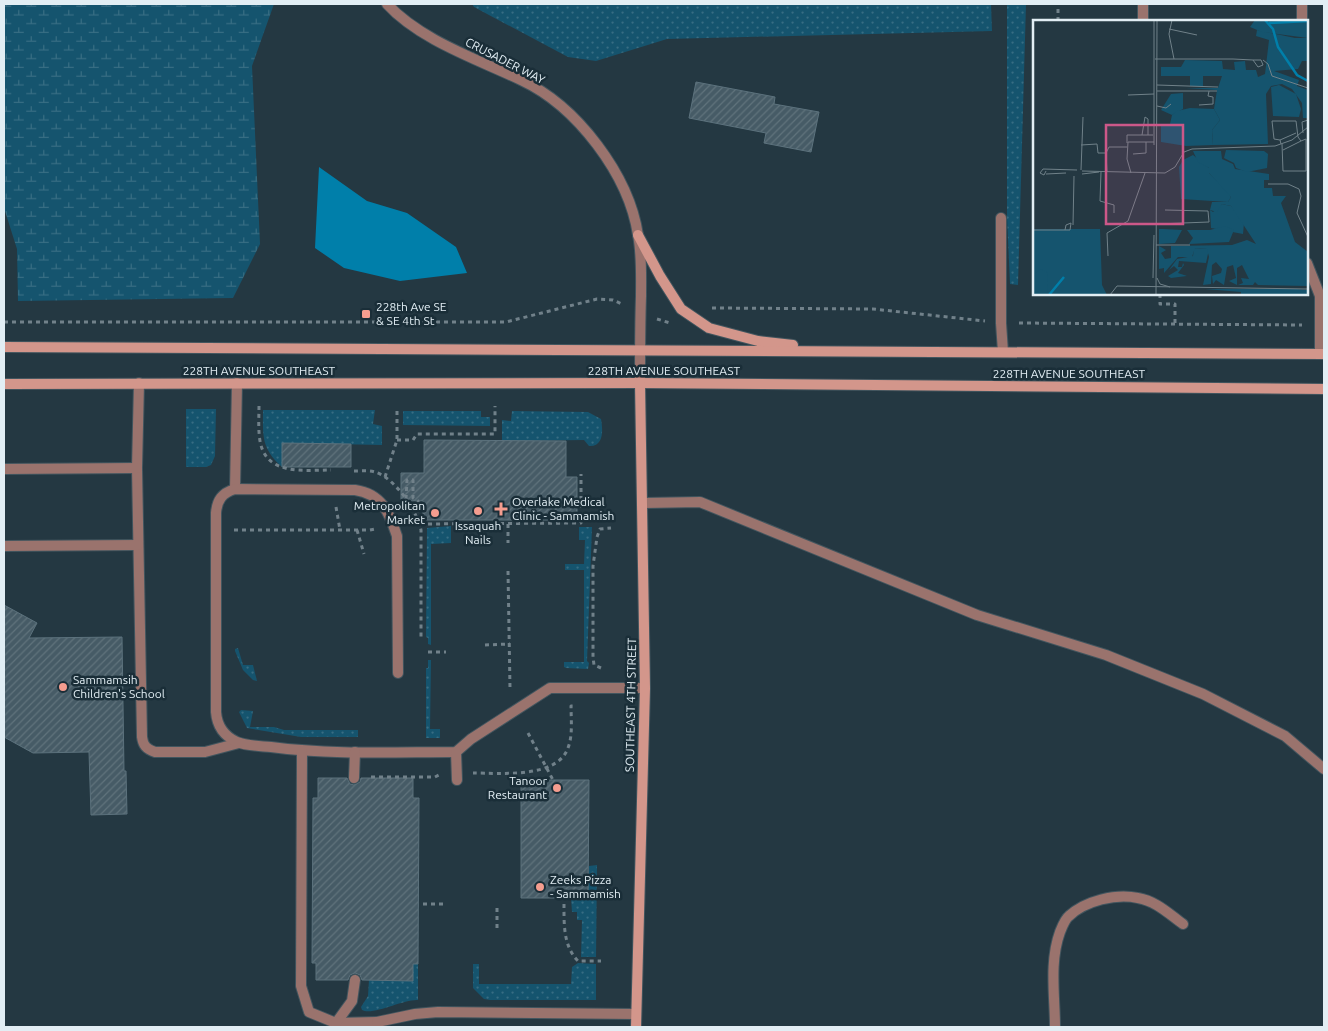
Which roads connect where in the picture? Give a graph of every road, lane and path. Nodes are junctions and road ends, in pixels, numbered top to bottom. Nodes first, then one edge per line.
1 (387, 4) edge
2 (1058, 4) edge
3 (1143, 4) edge
4 (1302, 4) edge
5 (1058, 20) edge
6 (1143, 20) edge
7 (1302, 20) edge
8 (1001, 218) dead end
9 (638, 235) junction
10 (1308, 266) edge
11 (1160, 295) edge
12 (1175, 324) dead end
13 (4, 347) edge
14 (640, 350) junction
15 (844, 351) junction
16 (1003, 352) junction
17 (1322, 354) edge
18 (139, 383) junction
19 (237, 383) junction
20 (640, 383) junction
21 (4, 384) edge
22 (1324, 389) edge
23 (495, 406) dead end
24 (397, 407) dead end
25 (397, 440) junction
26 (137, 468) junction
27 (4, 469) edge
28 (581, 474) dead end
29 (384, 477) dead end
30 (235, 489) junction
31 (418, 495) dead end
32 (406, 499) dead end
33 (418, 501) junction
34 (643, 503) junction
35 (336, 507) dead end
36 (421, 510) junction
37 (406, 511) dead end
38 (508, 524) junction
39 (611, 528) dead end
40 (375, 529) dead end
41 (232, 530) dead end
42 (340, 530) junction
43 (357, 530) junction
44 (508, 543) dead end
45 (138, 545) junction
46 (4, 546) edge
47 (364, 554) dead end
48 (508, 571) dead end
49 (510, 644) junction
50 (485, 645) dead end
51 (428, 652) dead end
52 (446, 652) dead end
53 (601, 668) dead end
54 (398, 673) dead end
55 (510, 688) dead end
56 (645, 688) junction
57 (578, 706) dead end
58 (528, 733) dead end
59 (239, 742) junction
60 (302, 751) junction
61 (355, 752) junction
62 (456, 752) junction
63 (546, 768) junction
64 (1324, 769) edge
65 (442, 773) dead end
66 (472, 773) dead end
67 (366, 777) dead end
68 (354, 778) dead end
69 (457, 780) dead end
70 (553, 780) dead end
71 (423, 904) dead end
72 (445, 904) dead end
73 (497, 904) dead end
74 (564, 904) dead end
75 (1184, 924) dead end
76 (497, 928) dead end
77 (601, 961) dead end
78 (355, 980) dead end
79 (636, 1014) junction
80 (336, 1023) junction
81 (377, 1025) edge
82 (636, 1027) edge
83 (1055, 1027) edge

1 - 9 street, CRUSADER WAY
2 - 5 path
3 - 6 street
4 - 7 street
8 - 16 street
9 - 14 street, CRUSADER WAY
9 - 15 main road
10 - 17 street
11 - 12 path
13 - 14 main road, 228TH AVENUE SOUTHEAST
14 - 15 main road, 228TH AVENUE SOUTHEAST
14 - 20 street, CRUSADER WAY
15 - 16 main road, 228TH AVENUE SOUTHEAST
16 - 17 main road, 228TH AVENUE SOUTHEAST
18 - 19 main road, 228TH AVENUE SOUTHEAST
18 - 21 main road, 228TH AVENUE SOUTHEAST
18 - 26 street
19 - 20 main road, 228TH AVENUE SOUTHEAST
19 - 30 street
20 - 22 main road, 228TH AVENUE SOUTHEAST
20 - 34 main road, SOUTHEAST 4TH STREET
23 - 25 path
24 - 25 path
25 - 29 path
26 - 27 street
26 - 45 street
28 - 38 path
30 - 54 street
30 - 59 street
31 - 33 path
32 - 33 path
33 - 36 path
34 - 56 main road, SOUTHEAST 4TH STREET
34 - 64 street
35 - 42 path
36 - 37 path
36 - 38 path
38 - 44 path
39 - 53 path
40 - 43 path
41 - 42 path
42 - 43 path
43 - 47 path
45 - 46 street
45 - 59 street
48 - 49 path
49 - 50 path
49 - 55 path
51 - 52 path
56 - 62 street
56 - 79 main road, SOUTHEAST 4TH STREET
57 - 63 path
58 - 63 path
59 - 60 street
60 - 61 street
60 - 80 street
61 - 62 street
61 - 68 street
62 - 69 street
63 - 66 path
63 - 70 path
65 - 67 path
71 - 72 path
73 - 76 path
74 - 77 path
75 - 83 street
78 - 80 street
79 - 81 street
79 - 82 main road, SOUTHEAST 4TH STREET
80 - 81 street

